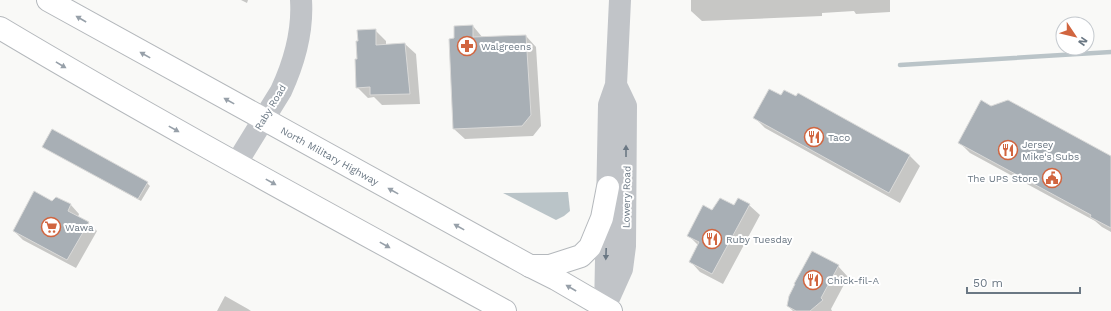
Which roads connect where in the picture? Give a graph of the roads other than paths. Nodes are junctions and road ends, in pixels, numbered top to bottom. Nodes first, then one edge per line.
1 (48, 0) edge
2 (301, 0) edge
3 (620, 0) edge
4 (0, 28) edge
5 (616, 85) junction
6 (264, 119) junction
7 (236, 164) junction
8 (608, 187) junction
9 (530, 266) junction
10 (607, 310) edge
11 (505, 311) edge

6 -> 1 main road, North Military Highway
2 - 6 street, Raby Road
3 - 5 street, Lowery Road
4 -> 7 main road
5 - 8 street, Lowery Road
10 -> 5 street, Lowery Road
6 - 7 street, Raby Road
9 -> 6 main road, North Military Highway
7 -> 11 main road
8 - 9 main road
8 -> 10 street, Lowery Road
10 -> 9 main road, North Military Highway

